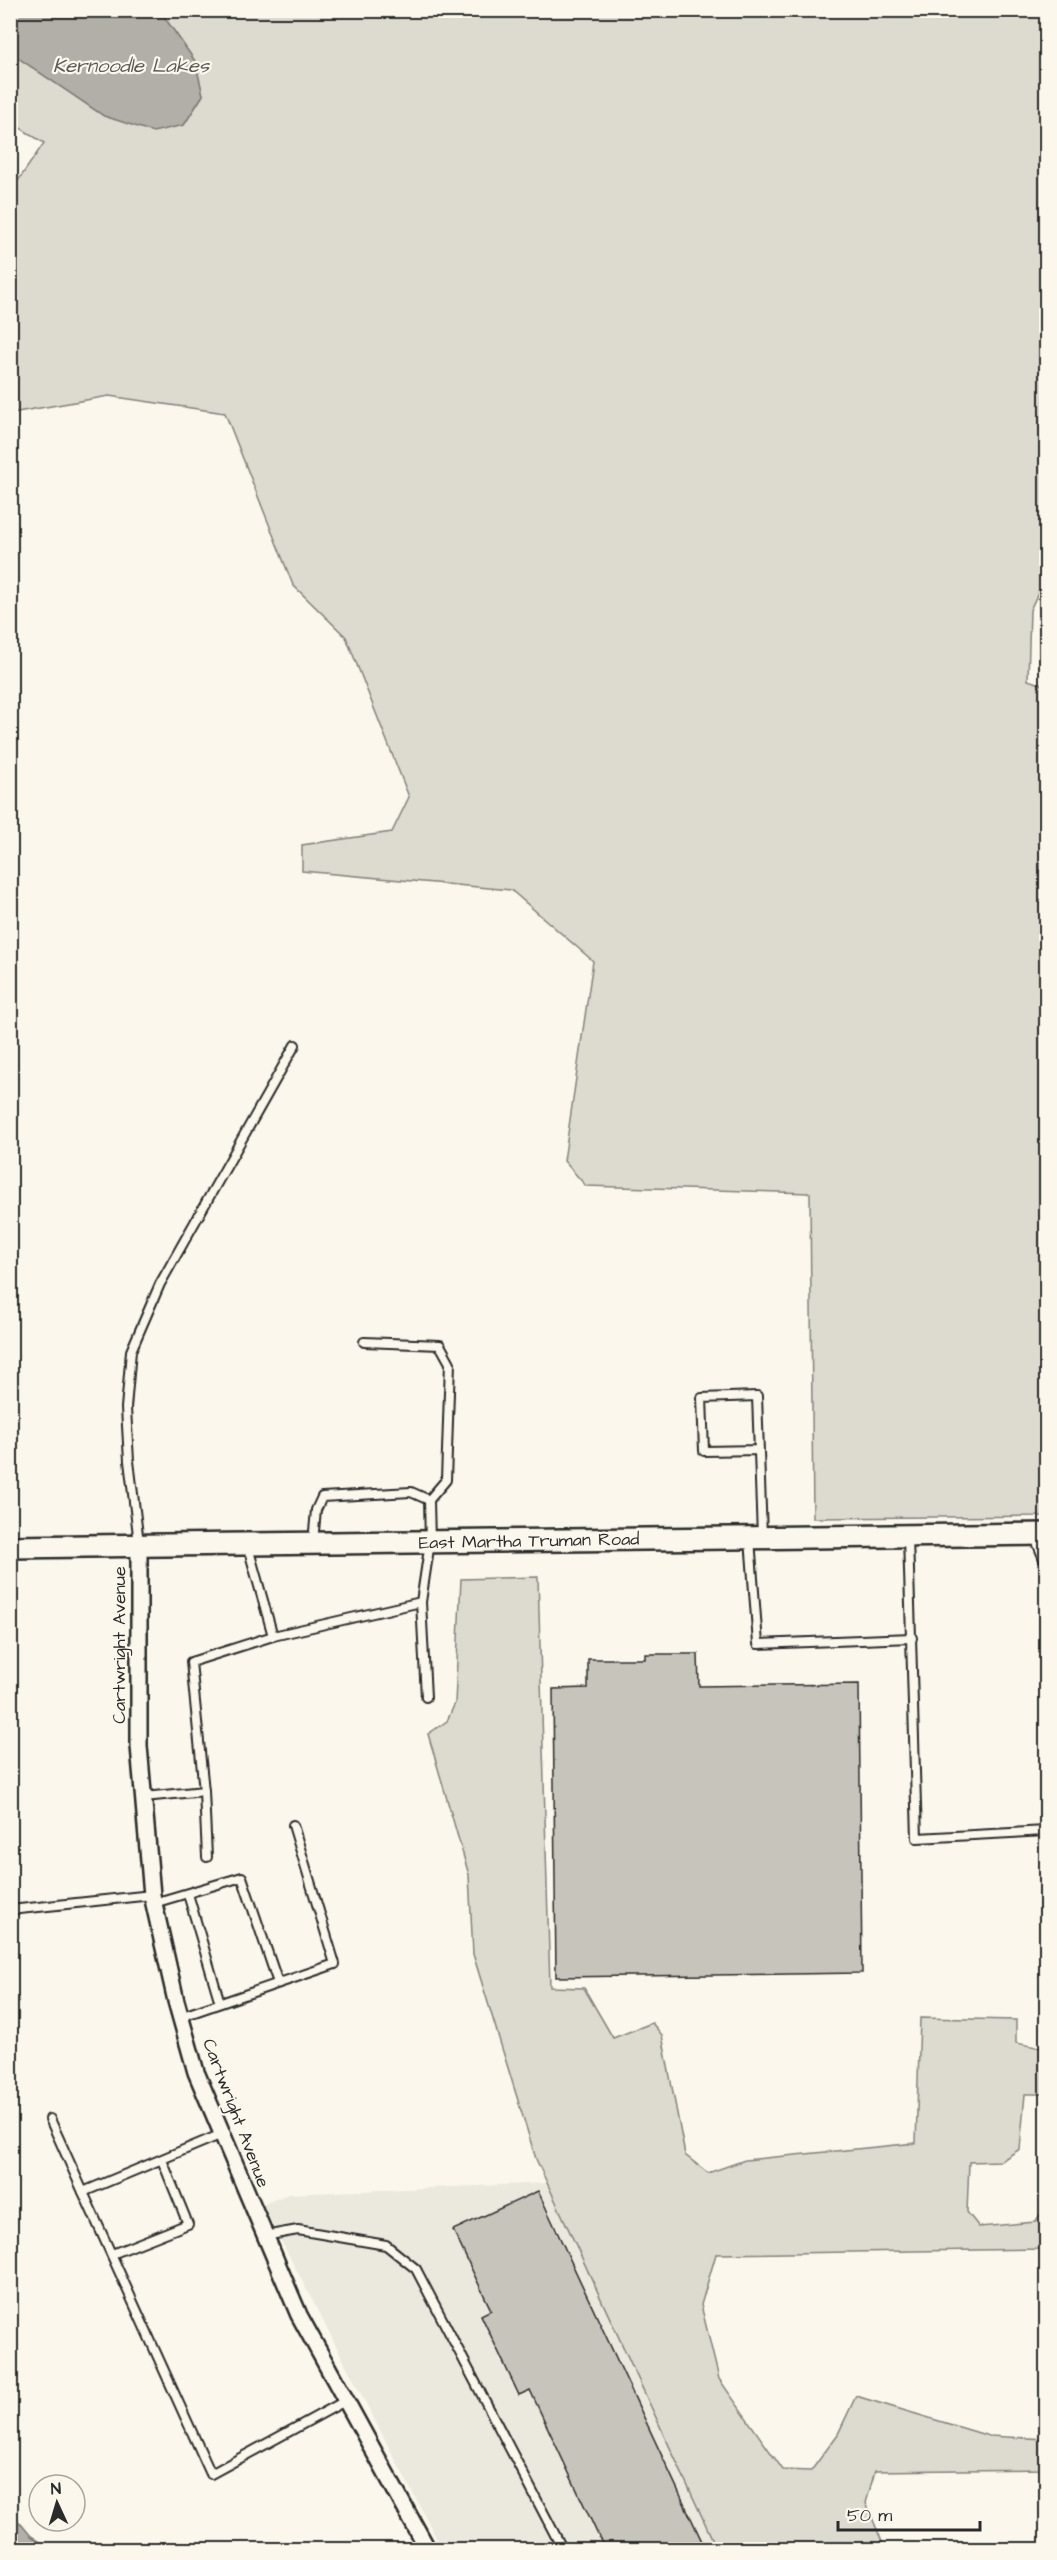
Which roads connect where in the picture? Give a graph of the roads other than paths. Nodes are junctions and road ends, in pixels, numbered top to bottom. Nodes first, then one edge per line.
1 (295, 1045) dead end
2 (364, 1342) dead end
3 (759, 1449) junction
4 (429, 1500) junction
5 (1040, 1534) edge
6 (908, 1536) junction
7 (756, 1538) junction
8 (430, 1542) junction
9 (313, 1543) junction
10 (139, 1544) junction
11 (247, 1544) junction
12 (10, 1547) edge
13 (1047, 1564) edge
14 (421, 1602) junction
15 (273, 1636) junction
16 (912, 1638) junction
17 (426, 1697) dead end
18 (204, 1791) junction
19 (144, 1797) junction
20 (293, 1825) dead end
21 (1047, 1831) edge
22 (207, 1857) dead end
23 (188, 1894) junction
24 (153, 1899) junction
25 (10, 1910) edge
26 (278, 1983) junction
27 (220, 2003) junction
28 (180, 2017) junction
29 (50, 2119) dead end
30 (222, 2134) junction
31 (162, 2160) junction
32 (83, 2192) junction
33 (264, 2236) junction
34 (112, 2254) junction
35 (345, 2401) junction
36 (428, 2550) edge
37 (563, 2550) edge

1 - 10 lane
2 - 4 lane
3 - 3 lane
3 - 7 lane
4 - 8 lane
4 - 9 lane
5 - 6 main road, East Martha Truman Road
5 - 13 lane
6 - 7 main road, East Martha Truman Road
6 - 16 lane
7 - 8 main road, East Martha Truman Road
7 - 16 lane
8 - 9 main road, East Martha Truman Road
8 - 14 lane
9 - 11 main road, East Martha Truman Road
10 - 11 main road, East Martha Truman Road
10 - 12 main road, East Martha Truman Road
10 - 19 street, Cartwright Avenue
11 - 15 lane
14 - 15 lane
14 - 17 lane
15 - 18 lane
16 - 21 lane
18 - 19 lane
18 - 22 lane
19 - 24 street, Cartwright Avenue
20 - 26 lane
23 - 24 lane
23 - 26 lane
23 - 27 lane
24 - 25 lane
24 - 28 street, Cartwright Avenue
26 - 27 lane
27 - 28 lane
28 - 30 street, Cartwright Avenue
29 - 32 lane
30 - 31 lane
30 - 33 street, Cartwright Avenue
31 - 32 lane
31 - 34 lane
32 - 34 lane
33 - 35 street, Cartwright Avenue
33 - 37 lane
34 - 35 lane
35 - 36 street, Cartwright Avenue

